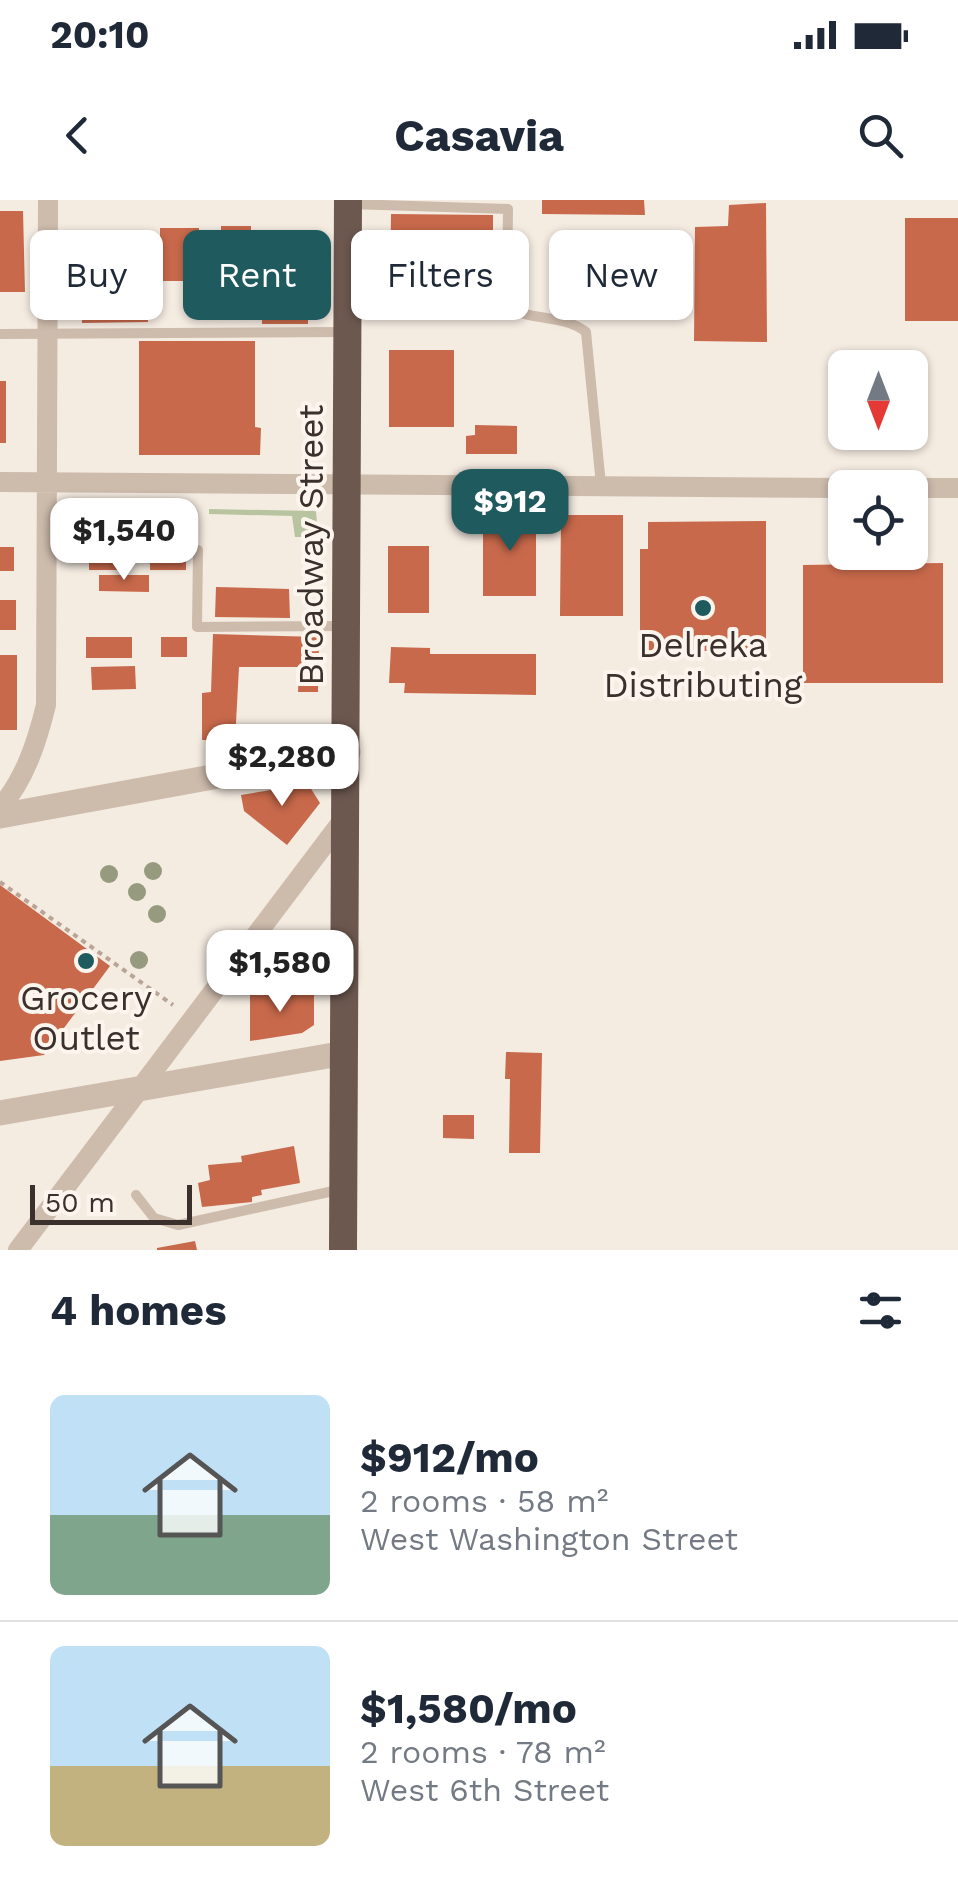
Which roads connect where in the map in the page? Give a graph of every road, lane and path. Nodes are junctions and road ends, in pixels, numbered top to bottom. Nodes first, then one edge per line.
1 (48, 200) edge
2 (348, 202) edge
3 (349, 332) junction
4 (0, 334) edge
5 (46, 334) junction
6 (0, 482) edge
7 (48, 482) junction
8 (348, 484) junction
9 (601, 485) junction
10 (828, 488) edge
11 (928, 488) edge
12 (958, 488) edge
13 (198, 550) dead end
14 (348, 626) junction
15 (348, 752) junction
16 (0, 812) edge
17 (348, 815) junction
18 (0, 882) edge
19 (173, 1005) dead end
20 (346, 1053) junction
21 (138, 1088) junction
22 (0, 1113) edge
23 (344, 1189) junction
24 (136, 1195) dead end
25 (18, 1250) edge
26 (343, 1250) edge

1 - 5 street
2 - 3 highway, Broadway Street
2 - 9 lane
3 - 5 lane
3 - 8 highway, Broadway Street
4 - 5 lane
5 - 7 street
6 - 7 street
7 - 8 street
7 - 16 street
8 - 9 street
8 - 14 highway, Broadway Street
9 - 10 street
11 - 12 street
13 - 14 lane
14 - 15 highway, Broadway Street
15 - 16 street
15 - 17 highway, Broadway Street
17 - 20 highway, Broadway Street
17 - 21 street
18 - 19 path
20 - 21 street
20 - 23 highway, Broadway Street
21 - 22 street
21 - 25 street
23 - 24 lane
23 - 26 highway, Broadway Street

